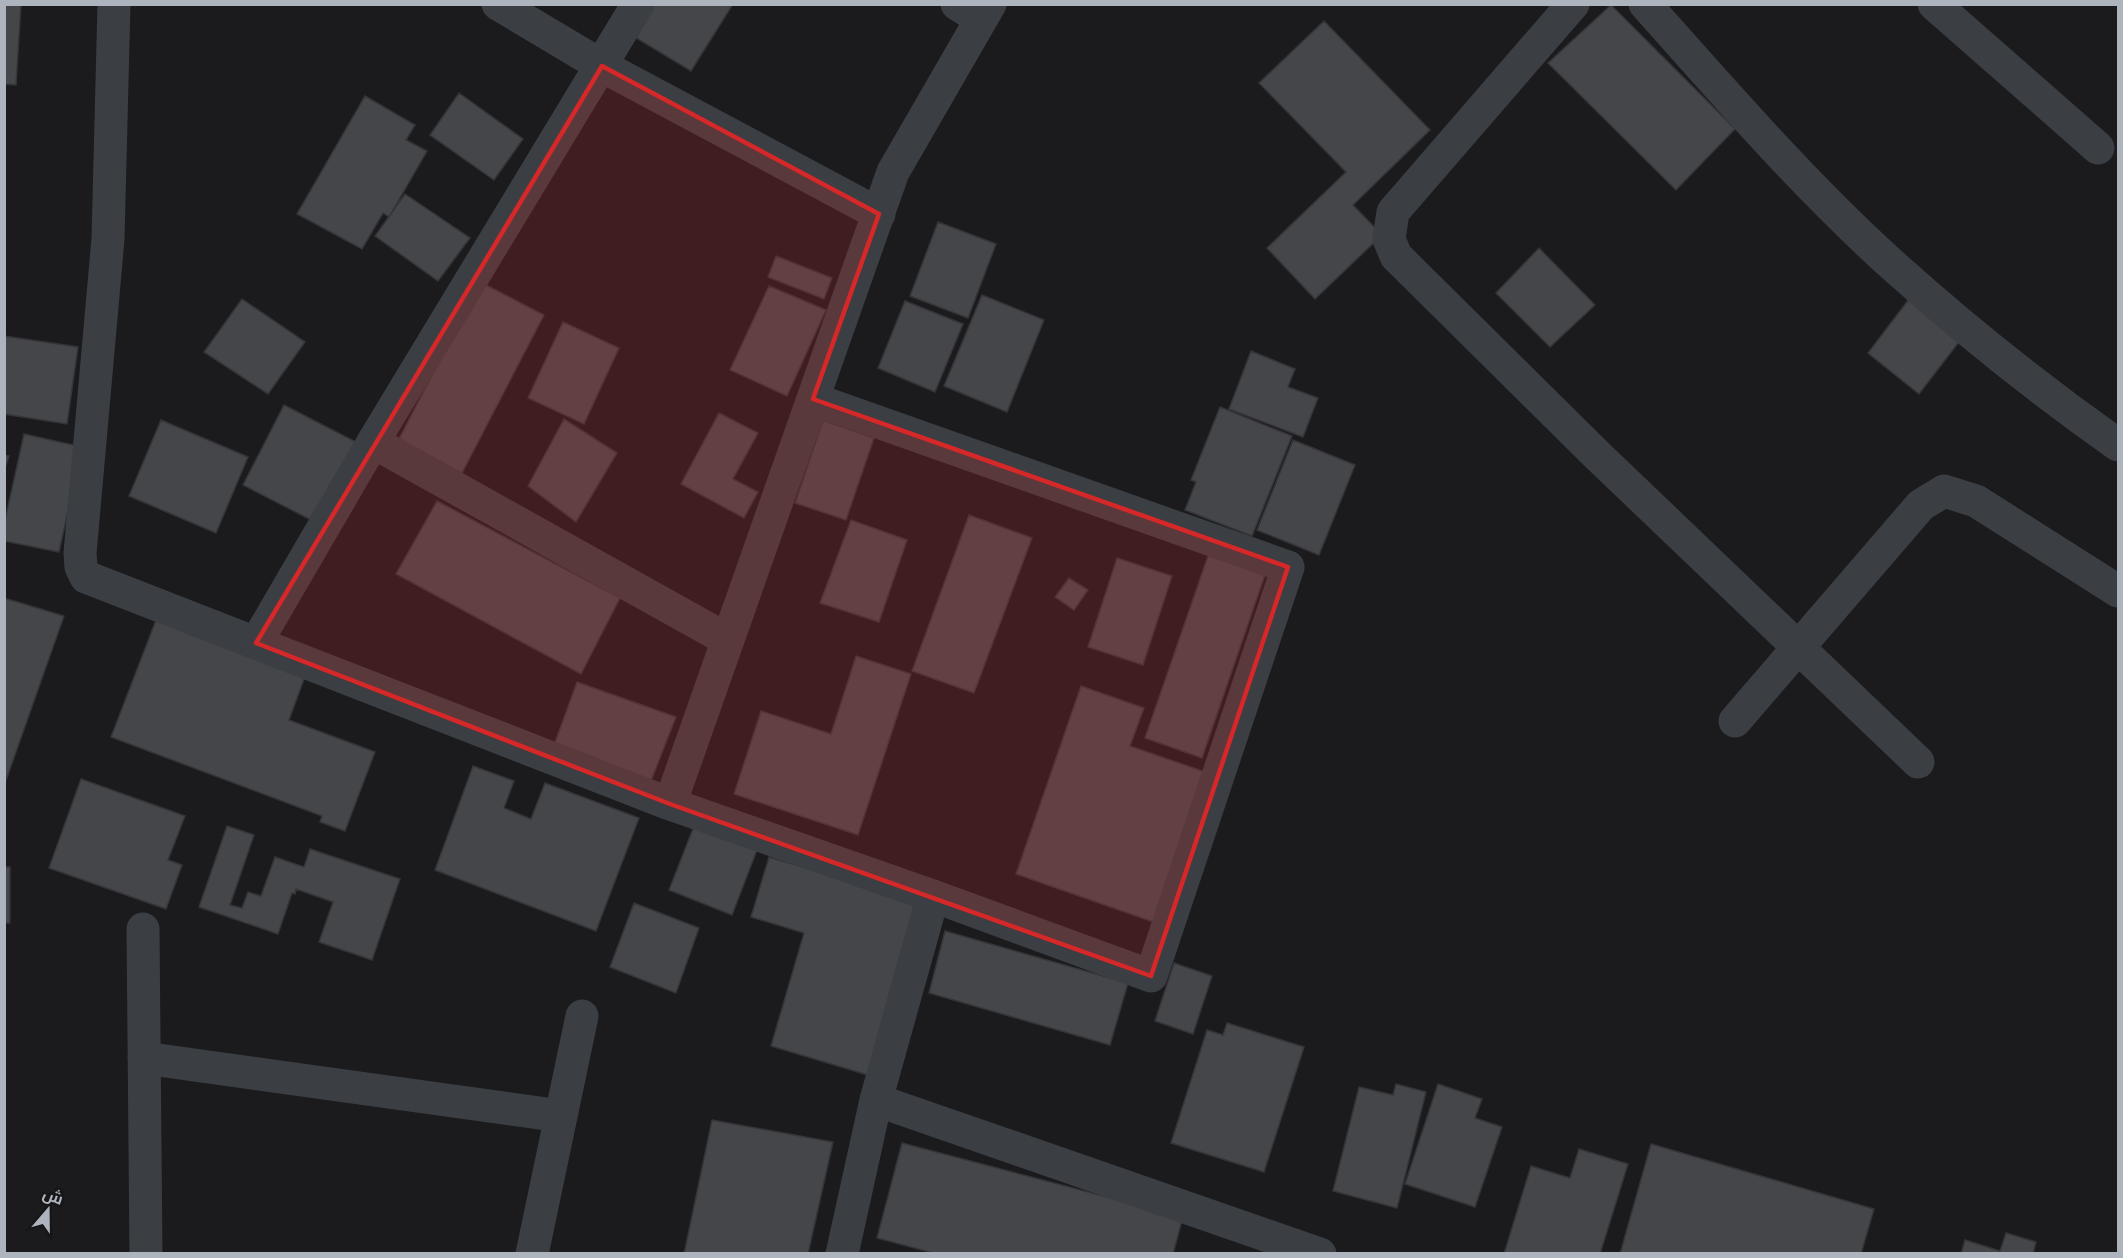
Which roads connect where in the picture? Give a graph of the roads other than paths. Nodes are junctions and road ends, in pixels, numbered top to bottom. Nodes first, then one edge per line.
1 (114, 4) edge
2 (498, 4) edge
3 (638, 4) edge
4 (1573, 4) edge
5 (1645, 4) edge
6 (1934, 4) edge
7 (976, 9) edge
8 (602, 66) junction
9 (2098, 148) dead end
10 (879, 214) junction
11 (813, 399) junction
12 (374, 442) junction
13 (2118, 445) edge
14 (2118, 591) edge
15 (728, 640) junction
16 (256, 643) junction
17 (1798, 647) junction
18 (1735, 721) dead end
19 (1917, 762) dead end
20 (670, 804) junction
21 (933, 896) junction
22 (143, 929) dead end
23 (582, 1016) dead end
24 (144, 1058) junction
25 (876, 1100) junction
26 (561, 1116) junction
27 (146, 1254) edge
28 (532, 1254) edge
29 (842, 1254) edge
30 (1320, 1254) edge

1 - 16 street
2 - 8 street
3 - 8 street
4 - 17 street
5 - 13 street
6 - 9 street
7 - 10 street
8 - 10 street
8 - 12 street
10 - 11 street
11 - 15 street
11 - 21 street
12 - 15 street
12 - 16 street
14 - 17 street
15 - 20 street
16 - 20 street
17 - 18 street
17 - 19 street
20 - 21 street
21 - 25 street
22 - 24 street
23 - 26 street
24 - 26 street
24 - 27 street
25 - 29 street
25 - 30 street
26 - 28 street

